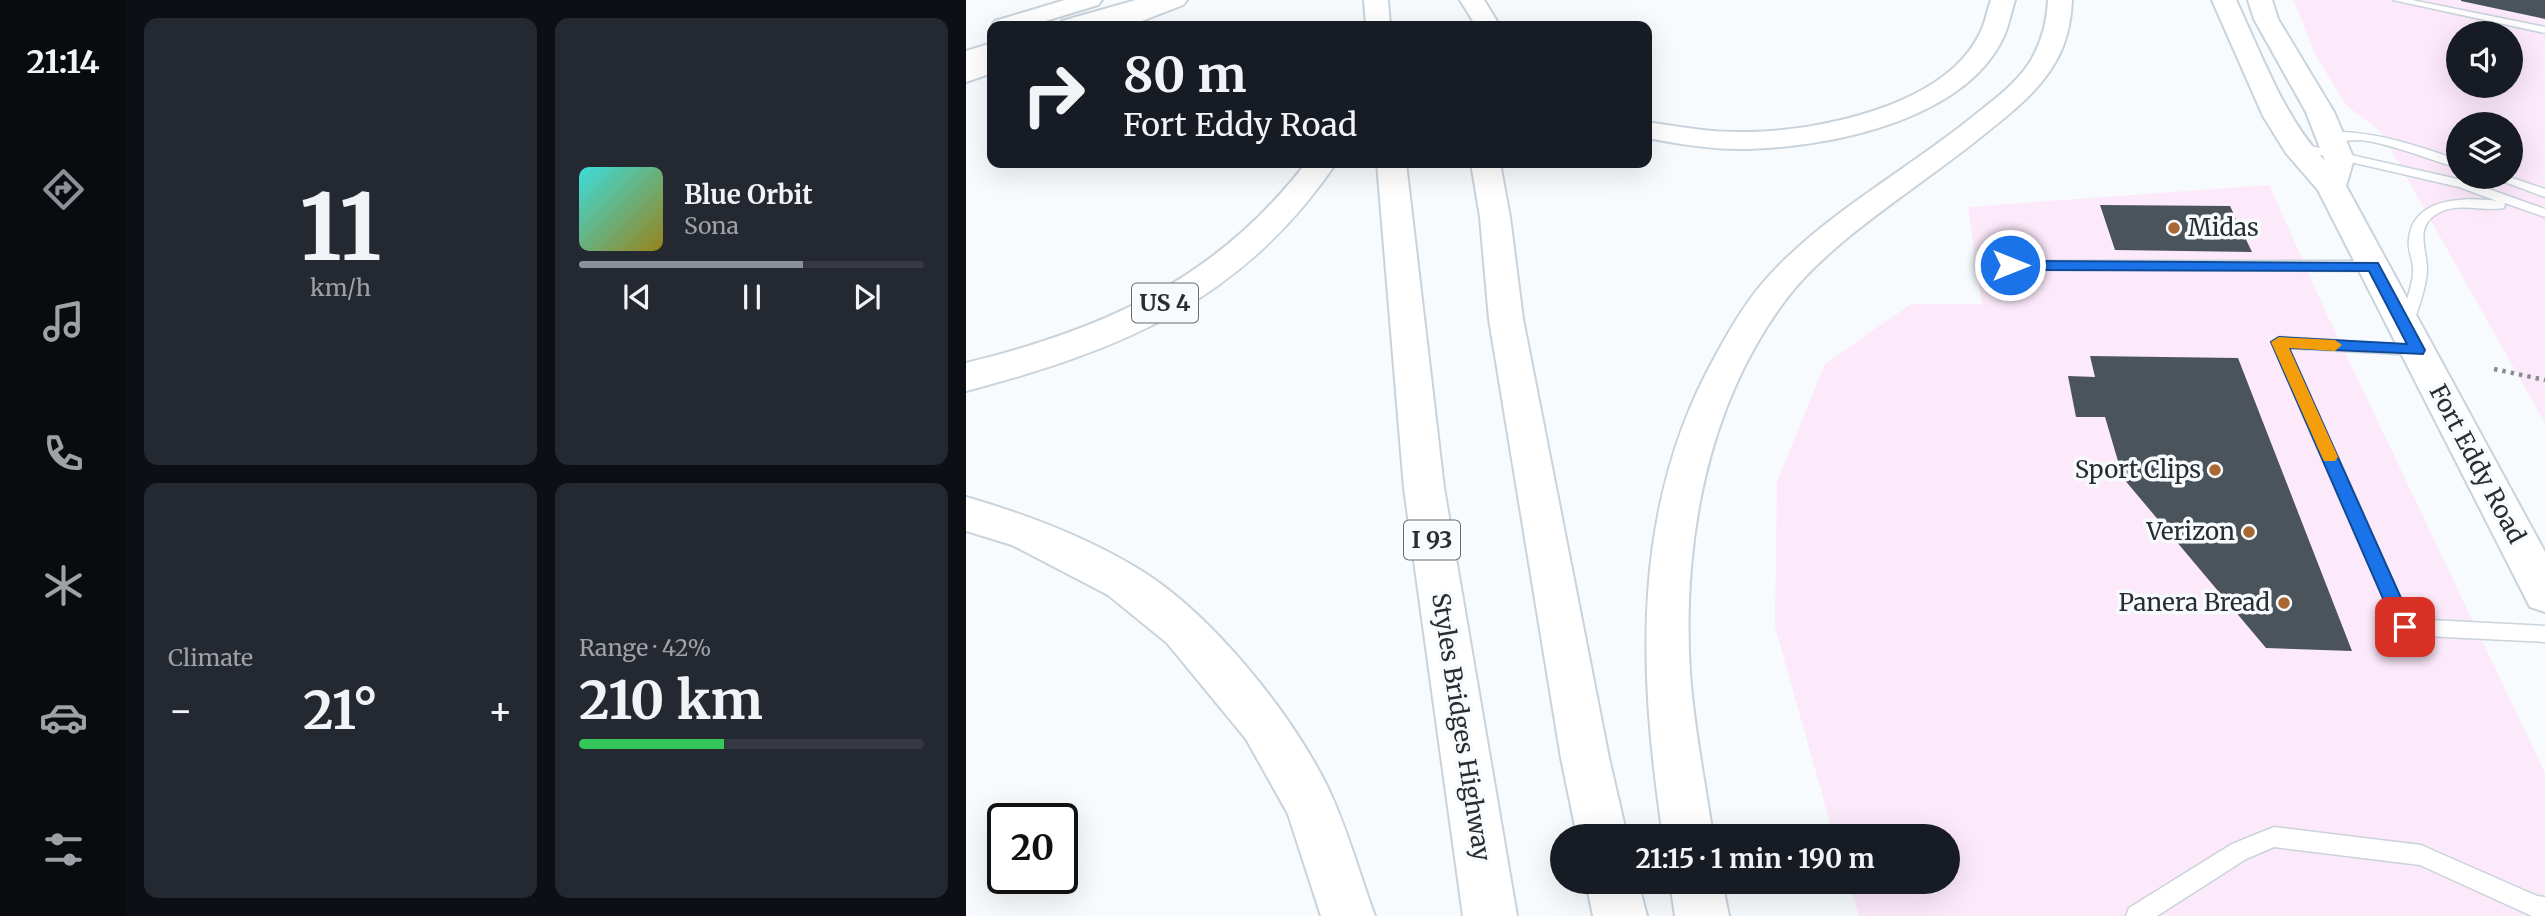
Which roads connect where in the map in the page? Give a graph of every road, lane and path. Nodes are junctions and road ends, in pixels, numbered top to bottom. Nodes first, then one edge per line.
1 (1090, 0) edge
2 (1163, 0) edge
3 (1175, 0) edge
4 (1456, 0) edge
5 (1472, 0) edge
6 (2003, 0) edge
7 (2060, 0) edge
8 (2224, 0) edge
9 (2260, 0) edge
10 (2398, 0) edge
11 (1021, 21) edge
12 (1089, 21) edge
13 (1121, 21) edge
14 (1460, 21) edge
15 (1485, 21) edge
16 (2545, 30) edge
17 (987, 32) edge
18 (966, 38) edge
19 (987, 53) edge
20 (966, 59) edge
21 (987, 66) edge
22 (966, 74) edge
23 (1652, 131) edge
24 (2296, 146) junction
25 (2334, 160) junction
26 (2446, 160) edge
27 (1318, 168) edge
28 (1392, 168) edge
29 (1486, 168) edge
30 (2523, 186) edge
31 (2545, 193) edge
32 (2540, 211) edge
33 (2010, 265) dead end
34 (2373, 266) junction
35 (2411, 338) junction
36 (2494, 369) dead end
37 (966, 377) edge
38 (2545, 380) edge
39 (966, 514) edge
40 (2545, 593) edge
41 (2545, 634) edge
42 (1599, 824) edge
43 (1686, 824) edge
44 (1615, 894) edge
45 (1698, 894) edge
46 (2540, 910) edge
47 (1348, 916) edge
48 (1490, 916) edge
49 (1620, 916) edge
50 (1702, 916) edge
51 (2137, 916) edge

1 - 11 main road
2 - 12 main road
3 - 13 main road
4 - 14 main road
5 - 15 main road
6 - 23 main road
7 - 43 main road
8 - 24 main road, Fort Eddy Road
9 - 25 main road, Fort Eddy Road
10 - 16 lane
17 - 18 main road
19 - 20 main road
21 - 22 main road
24 - 25 main road, Fort Eddy Road
24 - 25 lane
25 - 26 lane
25 - 32 lane
25 - 34 main road, Fort Eddy Road
27 - 37 main road, US 4
28 - 48 main road, Styles Bridges Highway / I 93
29 - 42 main road
30 - 31 lane
32 - 35 lane
33 - 34 lane
34 - 35 main road, Fort Eddy Road
35 - 40 main road, Fort Eddy Road
35 - 41 lane
36 - 38 path
39 - 47 main road
44 - 49 main road
45 - 50 main road
46 - 51 lane

